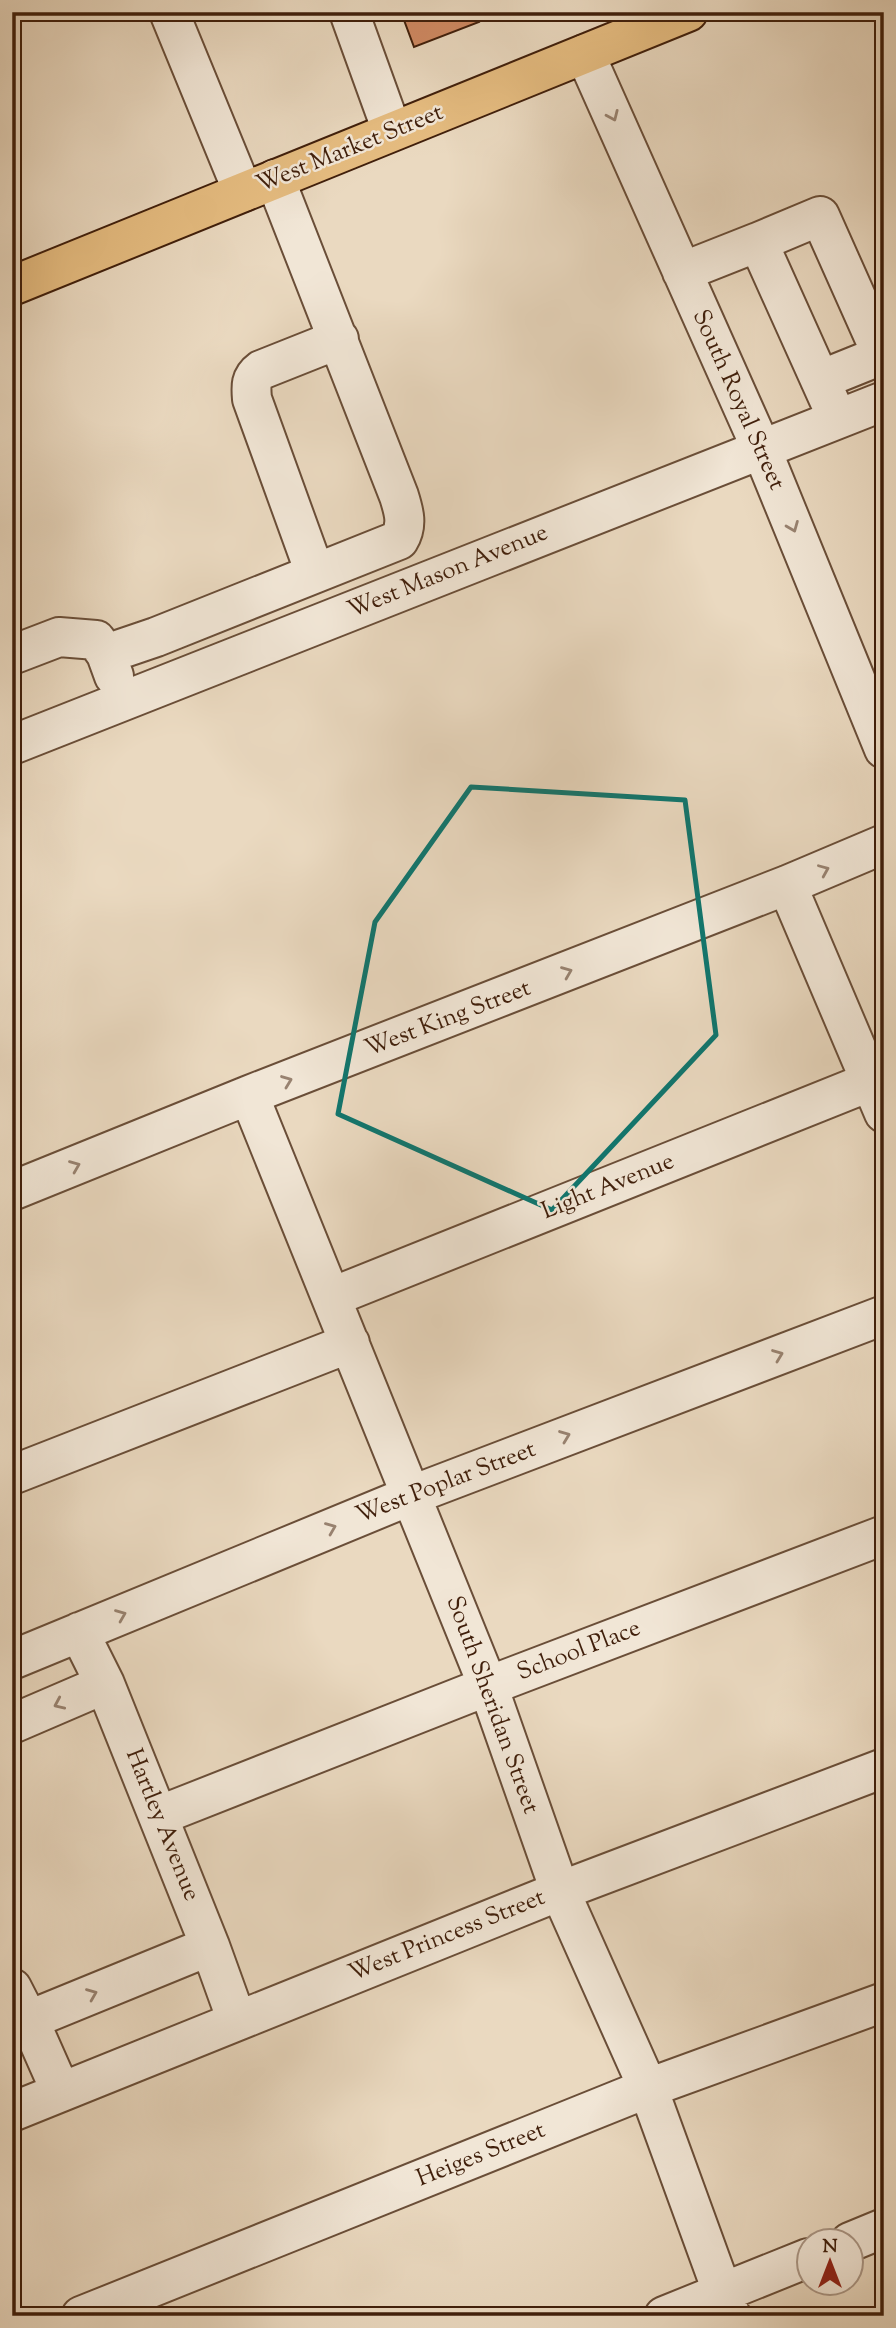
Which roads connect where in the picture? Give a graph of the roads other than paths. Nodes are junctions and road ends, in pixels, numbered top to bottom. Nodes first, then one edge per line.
1 (169, 12) edge
2 (349, 12) edge
3 (688, 12) edge
4 (655, 20) edge
5 (585, 54) junction
6 (392, 131) junction
7 (259, 185) junction
8 (758, 242) junction
9 (682, 272) junction
10 (12, 286) edge
11 (339, 339) junction
12 (820, 380) junction
13 (884, 401) edge
14 (838, 419) junction
15 (761, 448) junction
16 (314, 573) junction
17 (12, 654) edge
18 (106, 654) junction
19 (124, 701) junction
20 (12, 745) edge
21 (884, 749) edge
22 (884, 844) edge
23 (787, 886) junction
24 (879, 1090) edge
25 (249, 1095) junction
26 (12, 1191) edge
27 (331, 1297) junction
28 (884, 1315) edge
29 (350, 1343) junction
30 (12, 1475) edge
31 (412, 1495) junction
32 (884, 1535) edge
33 (79, 1632) junction
34 (12, 1660) edge
35 (105, 1684) junction
36 (488, 1686) junction
37 (12, 1724) edge
38 (884, 1768) edge
39 (158, 1816) junction
40 (560, 1891) junction
41 (210, 1946) junction
42 (884, 2001) edge
43 (20, 2004) edge
44 (237, 2021) junction
45 (648, 2088) junction
46 (61, 2092) junction
47 (12, 2112) edge
48 (884, 2228) edge
49 (864, 2236) edge
50 (794, 2266) edge
51 (727, 2304) edge
52 (81, 2316) edge
53 (664, 2316) edge

1 - 7 street
2 - 6 street
3 - 4 main road, West Market Street
4 - 5 main road, West Market Street
5 - 6 main road, West Market Street
5 -> 9 street, South Royal Street
6 - 7 main road, West Market Street
7 - 10 main road, West Market Street
7 - 11 street
8 - 9 street
8 - 12 street
8 - 12 street
9 - 15 street, South Royal Street
11 - 16 street
11 - 16 street
12 - 14 street
13 - 14 street, West Mason Avenue
14 - 15 street, West Mason Avenue
15 - 19 street, West Mason Avenue
15 -> 21 street, South Royal Street
16 - 18 street
17 - 18 street
18 - 19 street
19 - 20 street, West Mason Avenue
23 -> 22 street, West King Street
23 - 24 street
25 -> 23 street, West King Street
24 - 27 street, Light Avenue
26 -> 25 street, West King Street
25 - 27 street, South Sheridan Street
27 - 29 street, South Sheridan Street
31 -> 28 street, West Poplar Street
29 - 30 street
29 - 31 street, South Sheridan Street
33 -> 31 street, West Poplar Street
31 - 36 street, South Sheridan Street
32 - 36 street, School Place
33 - 34 street, West Poplar Street
33 - 35 street, Hartley Avenue
35 -> 37 street
35 - 39 street, Hartley Avenue
36 - 39 street, School Place
36 - 40 street, South Sheridan Street
38 - 40 street, West Princess Street
39 - 41 street, Hartley Avenue
40 - 44 street, West Princess Street
40 - 45 street, South Sheridan Street
43 -> 41 street
41 - 44 street, Hartley Avenue
42 - 45 street, Heiges Street
43 - 46 street
44 - 46 street, West Princess Street
45 - 51 street, South Sheridan Street
45 - 52 street, Heiges Street
46 - 47 street, West Princess Street
48 - 49 street
50 - 51 street
51 - 53 street

